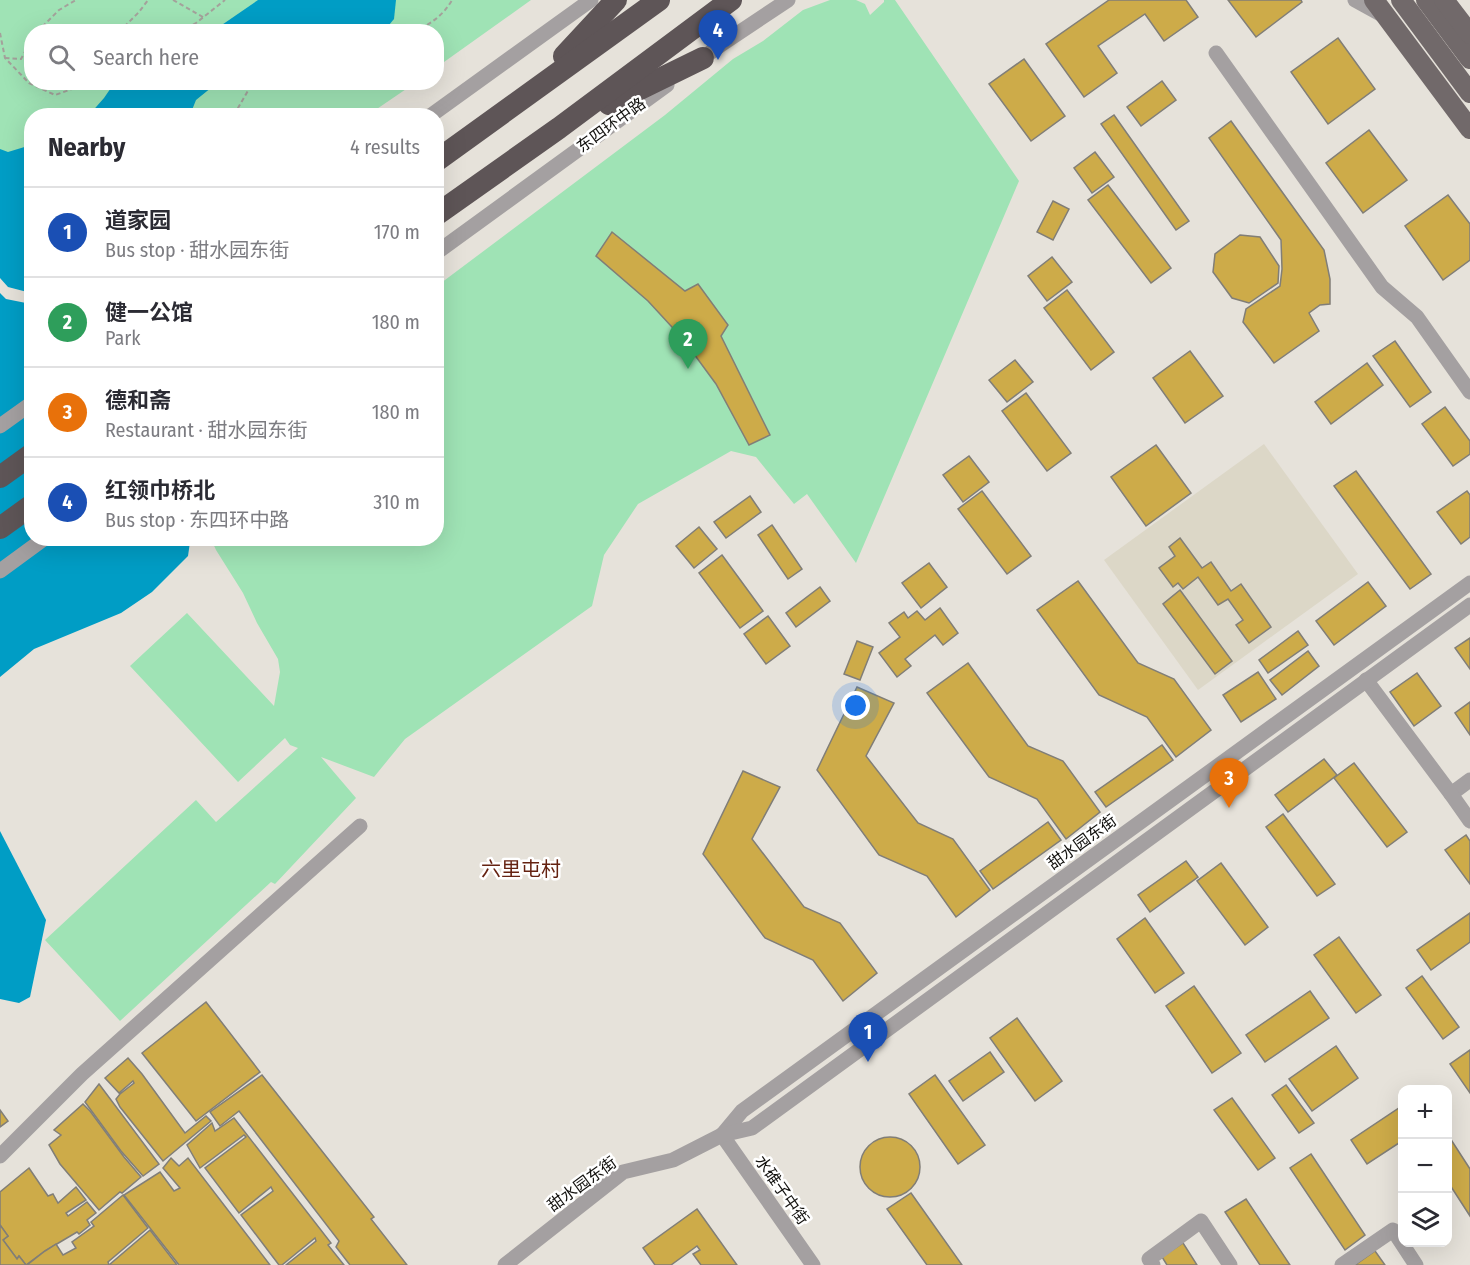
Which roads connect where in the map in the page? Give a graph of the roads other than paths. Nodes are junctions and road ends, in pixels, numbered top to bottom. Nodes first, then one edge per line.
1 (591, 0) edge
2 (615, 0) edge
3 (659, 0) edge
4 (731, 0) edge
5 (1355, 0) edge
6 (1374, 0) edge
7 (1401, 0) edge
8 (1426, 0) edge
9 (1444, 0) edge
10 (788, 1) edge
11 (1387, 18) junction
12 (1470, 34) edge
13 (1216, 53) dead end
14 (703, 58) junction
15 (1470, 59) edge
16 (531, 93) junction
17 (1470, 93) edge
18 (441, 108) edge
19 (559, 128) junction
20 (1470, 129) edge
21 (444, 155) edge
22 (444, 209) edge
23 (444, 247) edge
24 (1470, 392) edge
25 (24, 409) edge
26 (0, 426) edge
27 (24, 460) edge
28 (0, 477) edge
29 (24, 511) edge
30 (0, 528) edge
31 (34, 546) edge
32 (0, 571) edge
33 (1470, 584) edge
34 (1470, 605) edge
35 (1366, 680) junction
36 (1470, 780) edge
37 (1451, 794) junction
38 (1470, 821) edge
39 (360, 826) dead end
40 (722, 1135) junction
41 (0, 1156) edge
42 (505, 1265) edge
43 (813, 1265) edge
44 (1153, 1265) edge
45 (1230, 1265) edge
46 (1342, 1265) edge
47 (1416, 1265) edge

1 - 18 street
2 - 16 highway
3 - 16 highway
4 - 19 highway, 东四环中路
5 - 11 street
6 - 11 main road
7 - 17 main road
8 - 15 main road
9 - 12 main road
10 - 14 street, 东四环中路
11 - 20 main road
13 - 24 street
14 - 19 highway
14 - 23 street, 东四环中路
16 - 21 highway
19 - 22 highway, 东四环中路
25 - 26 street
27 - 28 highway
29 - 30 highway
31 - 32 street
33 - 40 street, 甜水园东街
34 - 35 street, 甜水园东街
35 - 37 street
35 - 40 street, 甜水园东街
36 - 37 street
37 - 38 street
39 - 41 street
40 - 42 street, 甜水园东街
40 - 43 street, 水碓子中街
44 - 45 street
46 - 47 street

